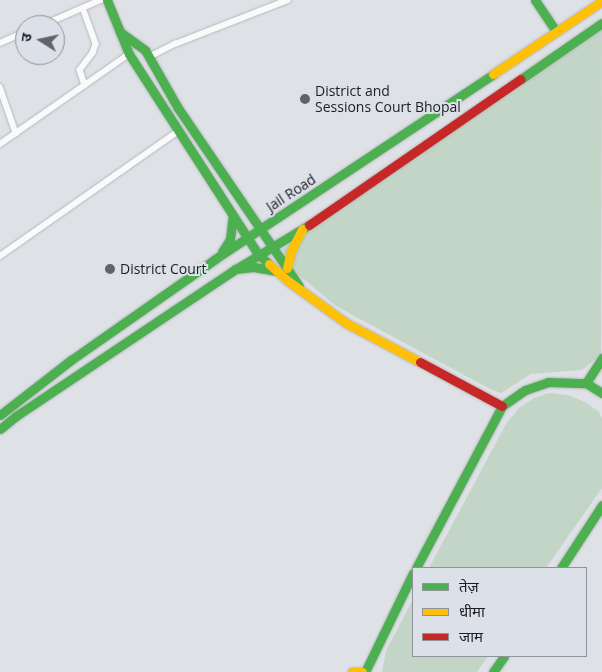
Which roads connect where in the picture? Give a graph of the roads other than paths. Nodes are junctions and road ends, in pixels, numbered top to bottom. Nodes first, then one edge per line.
1 (101, 0) edge
2 (107, 0) edge
3 (288, 0) edge
4 (535, 0) edge
5 (602, 1) edge
6 (83, 8) junction
7 (65, 15) edge
8 (602, 23) edge
9 (556, 31) junction
10 (120, 32) junction
11 (15, 36) edge
12 (0, 43) edge
13 (129, 54) junction
14 (149, 57) junction
15 (85, 85) junction
16 (0, 87) edge
17 (177, 132) junction
18 (16, 133) junction
19 (0, 144) edge
20 (233, 216) junction
21 (302, 228) junction
22 (261, 229) junction
23 (247, 238) junction
24 (272, 245) junction
25 (258, 254) junction
26 (0, 256) edge
27 (219, 256) junction
28 (287, 268) junction
29 (234, 270) junction
30 (277, 271) junction
31 (303, 292) junction
32 (602, 358) edge
33 (599, 370) edge
34 (586, 383) junction
35 (602, 393) edge
36 (502, 406) junction
37 (0, 415) edge
38 (0, 429) edge
39 (602, 506) edge
40 (417, 567) edge
41 (562, 567) edge
42 (412, 576) edge
43 (503, 657) edge
44 (352, 672) edge
45 (363, 672) edge
46 (493, 672) edge

1 - 6 street
2 - 10 main road
3 - 14 street
4 - 9 main road
5 - 9 main road, Jail Road
6 - 7 street
6 - 15 street
8 - 21 main road
9 - 22 main road, Jail Road
10 - 13 main road
10 - 14 main road
11 - 12 street
13 - 15 street
13 - 17 main road
14 - 22 main road
15 - 18 street
16 - 18 street
17 - 20 main road
17 - 26 street
18 - 19 street
20 - 23 main road
20 - 27 main road
21 - 24 main road
21 - 28 main road
22 - 23 main road, Jail Road
22 - 24 main road
23 - 25 main road
23 - 27 main road, Jail Road
24 - 25 main road
24 - 28 main road
25 - 29 main road
25 - 30 main road
27 - 37 main road, Jail Road
28 - 31 main road
29 - 30 main road
29 - 38 main road
30 - 31 main road
31 - 36 main road
32 - 33 main road
33 - 34 main road
34 - 35 main road
34 - 36 main road
36 - 40 main road
39 - 41 main road
42 - 45 main road
43 - 46 main road
44 - 45 main road

